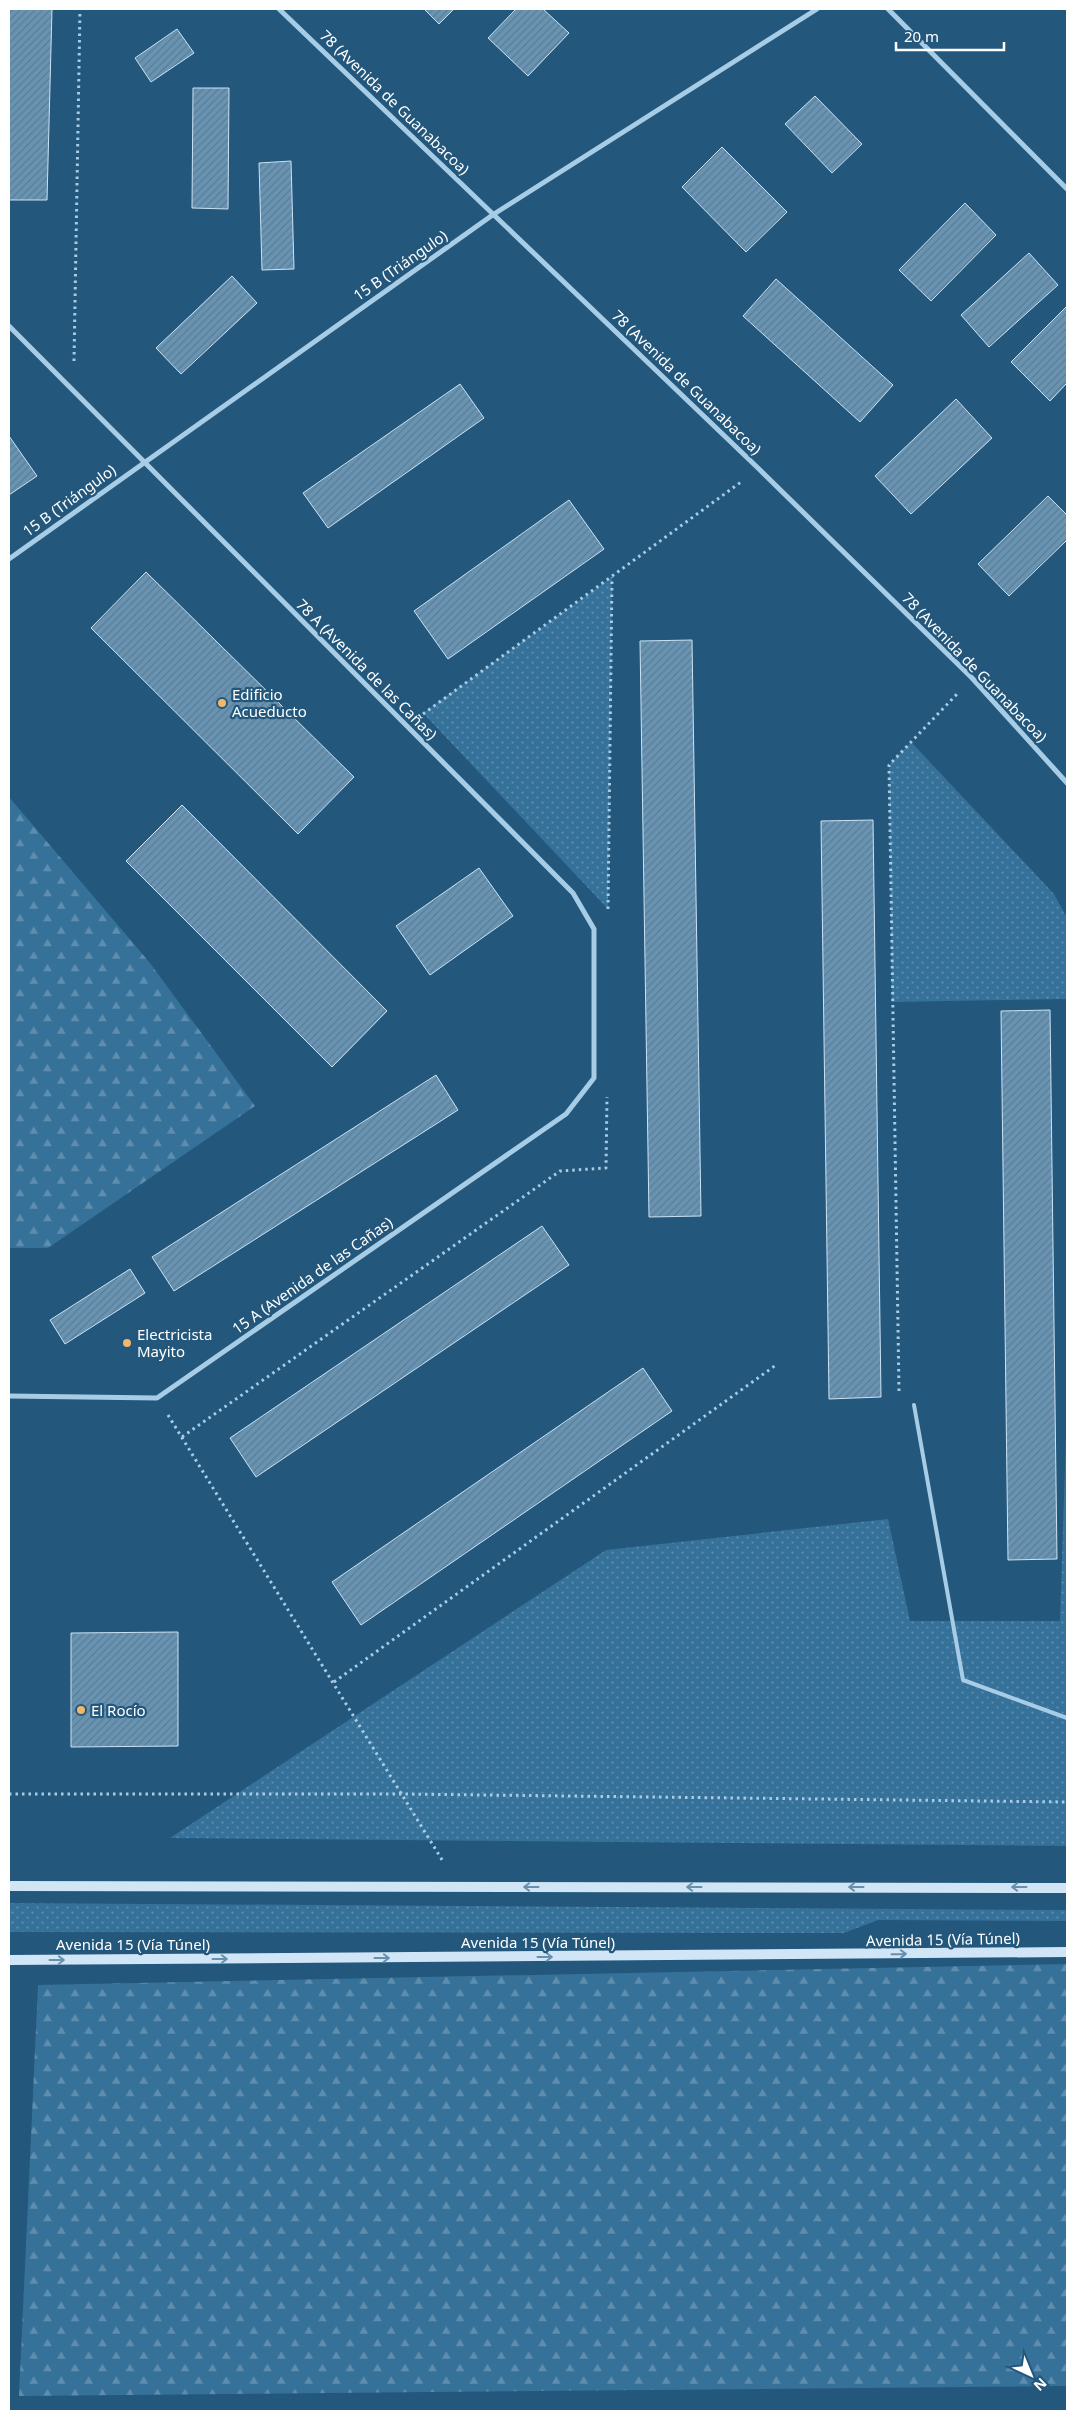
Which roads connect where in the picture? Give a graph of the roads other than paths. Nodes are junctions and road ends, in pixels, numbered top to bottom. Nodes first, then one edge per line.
1 (279, 9) edge
2 (817, 9) edge
3 (888, 9) edge
4 (1067, 189) edge
5 (494, 214) junction
6 (9, 326) edge
7 (143, 462) junction
8 (9, 559) edge
9 (1067, 783) edge
10 (594, 1078) joint
11 (9, 1396) edge
12 (914, 1405) dead end
13 (1067, 1718) edge
14 (9, 1886) edge
15 (1067, 1888) edge
16 (1067, 1952) edge
17 (9, 1960) edge

1 - 5 street, 78 (Avenida de Guanabacoa)
2 - 5 street, 15 B (Triángulo)
3 - 4 street
5 - 7 street, 15 B (Triángulo)
5 - 9 street, 78 (Avenida de Guanabacoa)
6 - 7 street, 78 A (Avenida de las Cañas)
7 - 8 street, 15 B (Triángulo)
7 - 10 street, 78 A (Avenida de las Cañas)
10 - 11 street, 15 A (Avenida de las Cañas)
12 - 13 lane
15 -> 14 main road
17 -> 16 main road, Avenida 15 (Vía Túnel)

